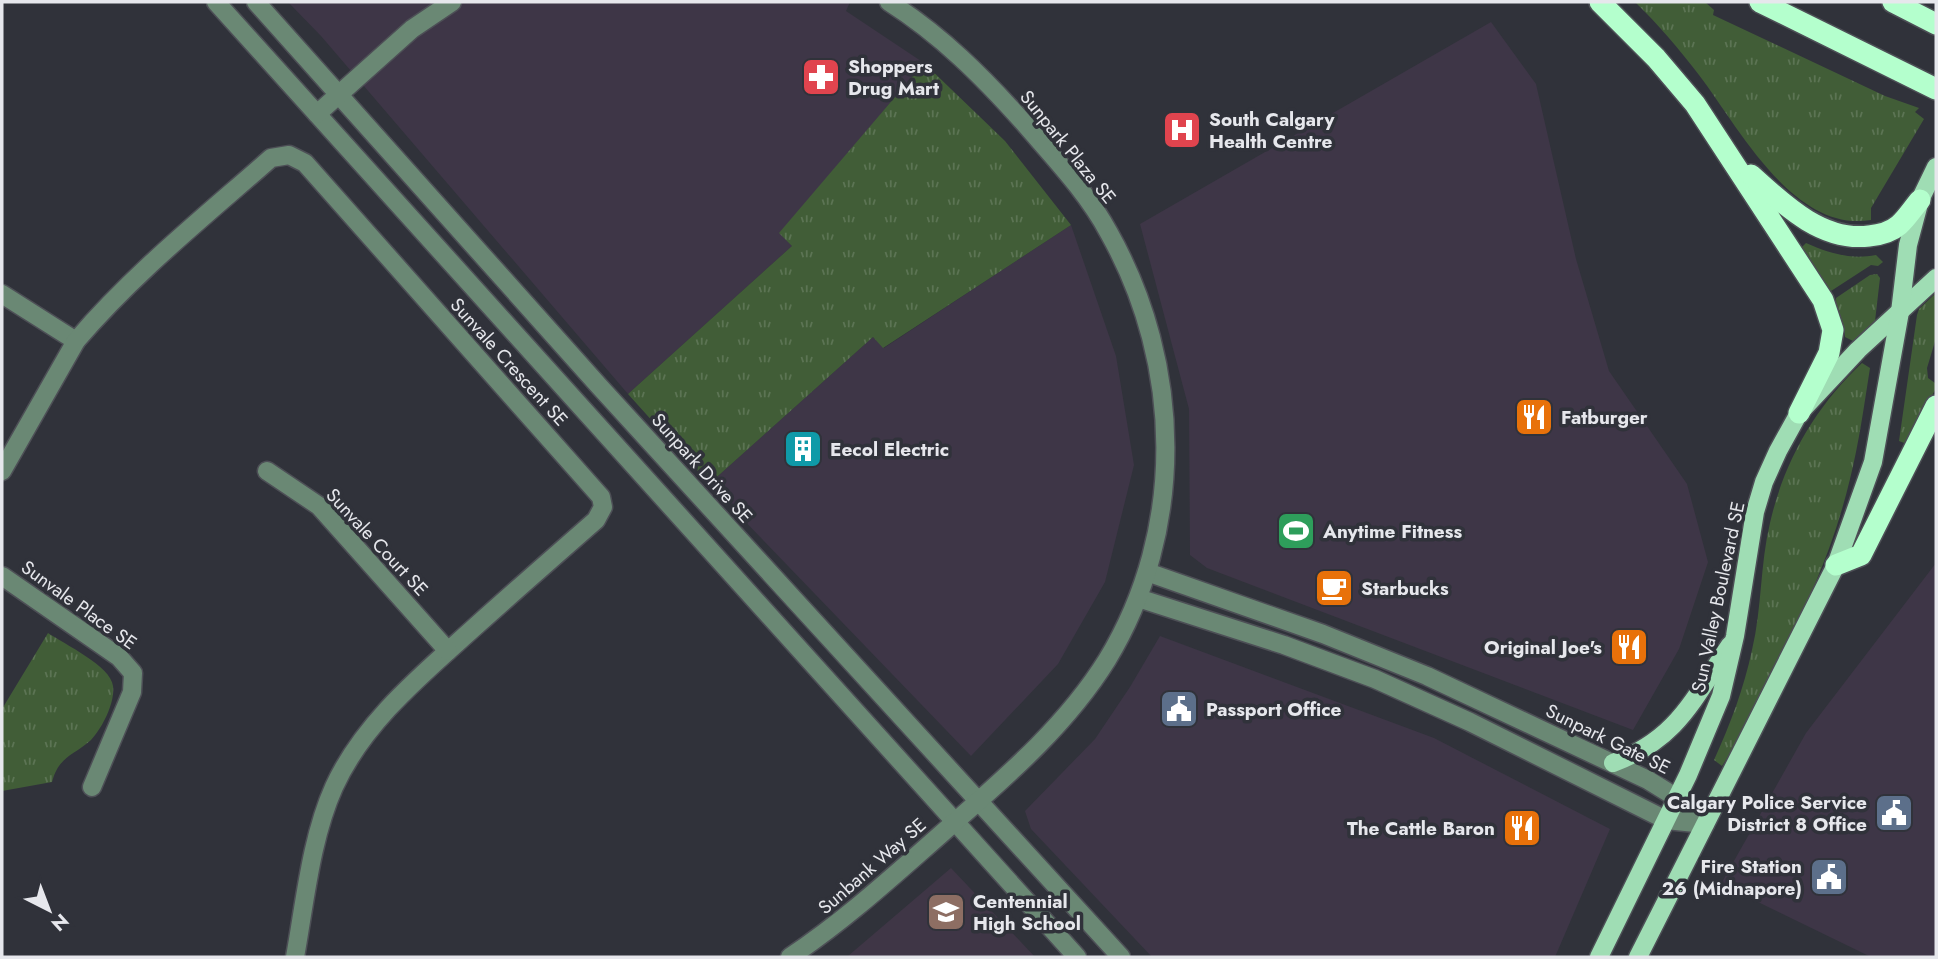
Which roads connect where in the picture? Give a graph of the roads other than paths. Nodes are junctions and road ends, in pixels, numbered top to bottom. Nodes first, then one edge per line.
1 (216, 2) edge
2 (256, 2) edge
3 (452, 2) edge
4 (889, 2) edge
5 (1600, 2) edge
6 (1760, 2) edge
7 (1893, 2) edge
8 (1936, 24) edge
9 (1936, 89) edge
10 (339, 94) junction
11 (317, 114) junction
12 (1725, 148) junction
13 (1936, 167) edge
14 (1920, 200) junction
15 (1936, 278) edge
16 (2, 294) edge
17 (1900, 312) junction
18 (76, 341) junction
19 (1936, 405) edge
20 (1799, 413) junction
21 (2, 471) edge
22 (267, 471) dead end
23 (1836, 565) junction
24 (1147, 572) junction
25 (2, 576) edge
26 (1138, 598) junction
27 (1735, 636) junction
28 (448, 651) junction
29 (1613, 763) junction
30 (92, 787) dead end
31 (1677, 798) junction
32 (977, 802) junction
33 (1666, 820) junction
34 (954, 823) junction
35 (1705, 824) junction
36 (295, 957) edge
37 (790, 957) edge
38 (1077, 957) edge
39 (1121, 957) edge
40 (1599, 957) edge
41 (1638, 957) edge

1 - 11 street
2 - 10 street, Sunpark Drive SE
3 - 10 street
4 - 24 street, Sunpark Plaza SE
5 - 12 highway
6 - 9 highway
7 - 8 highway
10 - 11 street
10 - 32 street, Sunpark Drive SE
11 - 34 street
12 - 14 highway
12 - 20 highway
13 - 14 main road
14 - 17 main road
15 - 17 main road, Sun Valley Boulevard SE
16 - 18 street
17 - 20 main road, Sun Valley Boulevard SE
17 - 23 main road
18 - 21 street, Sunvale Crescent SE
18 - 28 street, Sunvale Crescent SE
19 - 23 highway
20 - 27 main road, Sun Valley Boulevard SE
22 - 28 street, Sunvale Court SE
23 - 35 main road
24 - 26 street, Sunpark Plaza SE
24 - 29 street, Sunpark Gate SE
25 - 30 street, Sunvale Place SE
26 - 32 street, Sunpark Plaza SE
26 - 33 street
27 - 29 main road
27 - 31 main road, Sun Valley Boulevard SE
28 - 36 street, Sunvale Crescent SE
29 - 31 street, Sunpark Gate SE
31 - 33 main road, Sun Valley Boulevard SE
31 - 35 street, Sunpark Gate SE
32 - 34 street, Sunbank Way SE
32 - 39 street, Sunpark Drive SE
33 - 35 street
33 - 40 main road, Sun Valley Boulevard SE
34 - 37 street, Sunbank Way SE
34 - 38 street
35 - 41 main road

